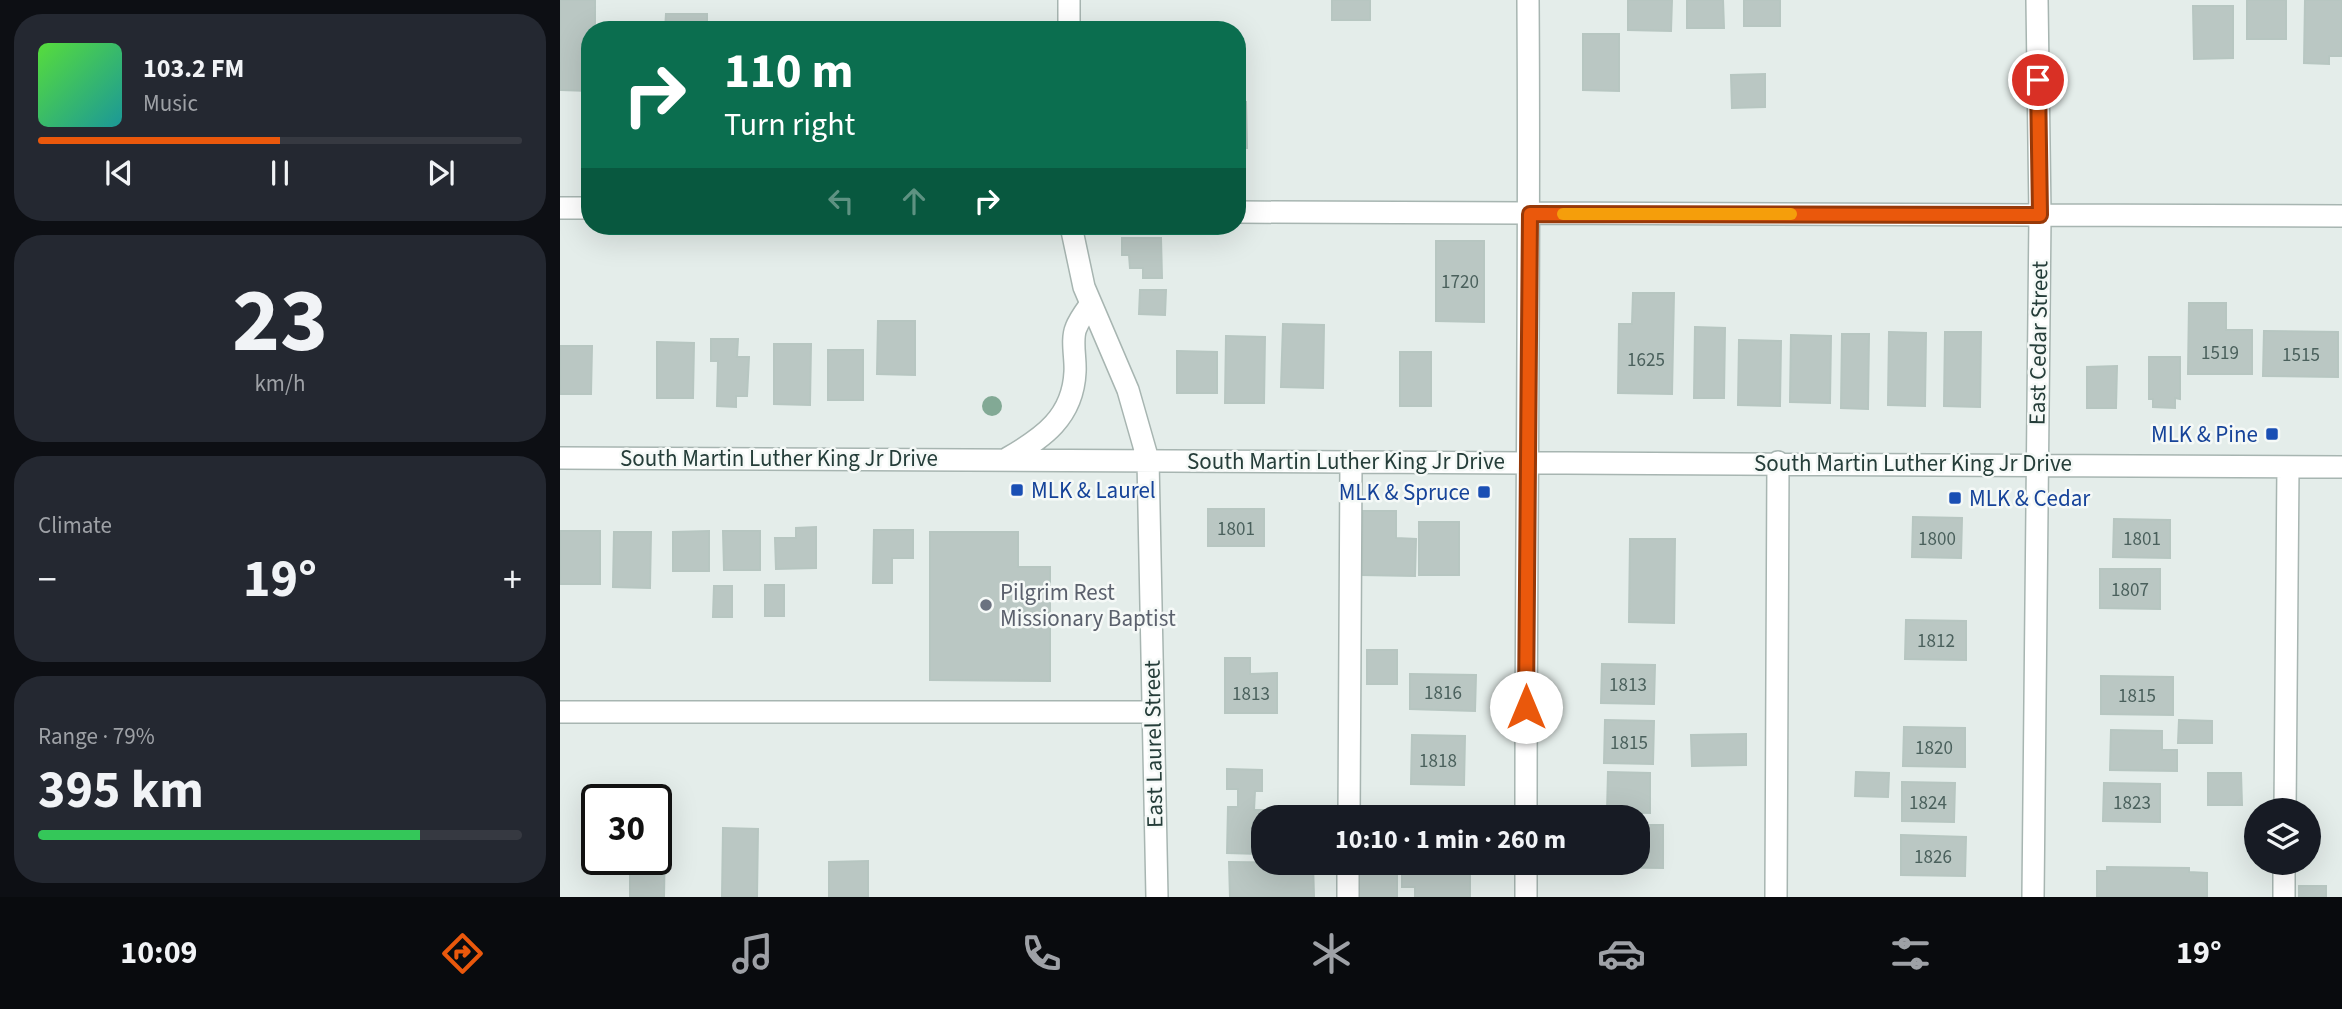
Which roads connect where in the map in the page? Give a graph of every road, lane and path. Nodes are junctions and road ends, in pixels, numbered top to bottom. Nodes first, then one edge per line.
1 (1069, 0) edge
2 (1528, 0) edge
3 (2037, 0) edge
4 (1069, 21) edge
5 (560, 208) edge
6 (581, 208) edge
7 (1246, 212) edge
8 (1530, 214) junction
9 (2040, 215) junction
10 (2342, 216) edge
11 (1072, 235) edge
12 (1090, 304) junction
13 (560, 458) edge
14 (1006, 459) junction
15 (1148, 460) junction
16 (1351, 462) junction
17 (1778, 462) junction
18 (1526, 463) junction
19 (2037, 464) junction
20 (2288, 467) junction
21 (2342, 467) edge
22 (560, 712) edge
23 (1152, 712) junction
24 (2285, 798) edge
25 (1349, 805) edge
26 (1526, 805) edge
27 (1349, 875) edge
28 (1526, 875) edge
29 (2284, 875) edge
30 (1157, 897) edge
31 (1348, 897) edge
32 (1526, 897) edge
33 (1776, 897) edge
34 (2033, 897) edge
35 (2284, 897) edge

1 - 4 street
2 - 8 street
3 - 9 street, East Cedar Street
5 - 6 street
7 - 8 street
8 - 9 street
8 - 18 street
9 - 10 street
9 - 19 street, East Cedar Street
11 - 12 street, East Laurel Street
12 - 14 street
12 - 15 street, East Laurel Street
13 - 14 street, South Martin Luther King Jr Drive
14 - 15 street, South Martin Luther King Jr Drive
15 - 16 street, South Martin Luther King Jr Drive
15 - 23 street, East Laurel Street
16 - 18 street, South Martin Luther King Jr Drive
16 - 25 street
17 - 18 street, South Martin Luther King Jr Drive
17 - 19 street, South Martin Luther King Jr Drive
17 - 33 street
18 - 26 street
19 - 20 street, South Martin Luther King Jr Drive
19 - 34 street, East Cedar Street
20 - 21 street, South Martin Luther King Jr Drive
20 - 24 street
22 - 23 street
23 - 30 street, East Laurel Street
27 - 31 street
28 - 32 street
29 - 35 street

